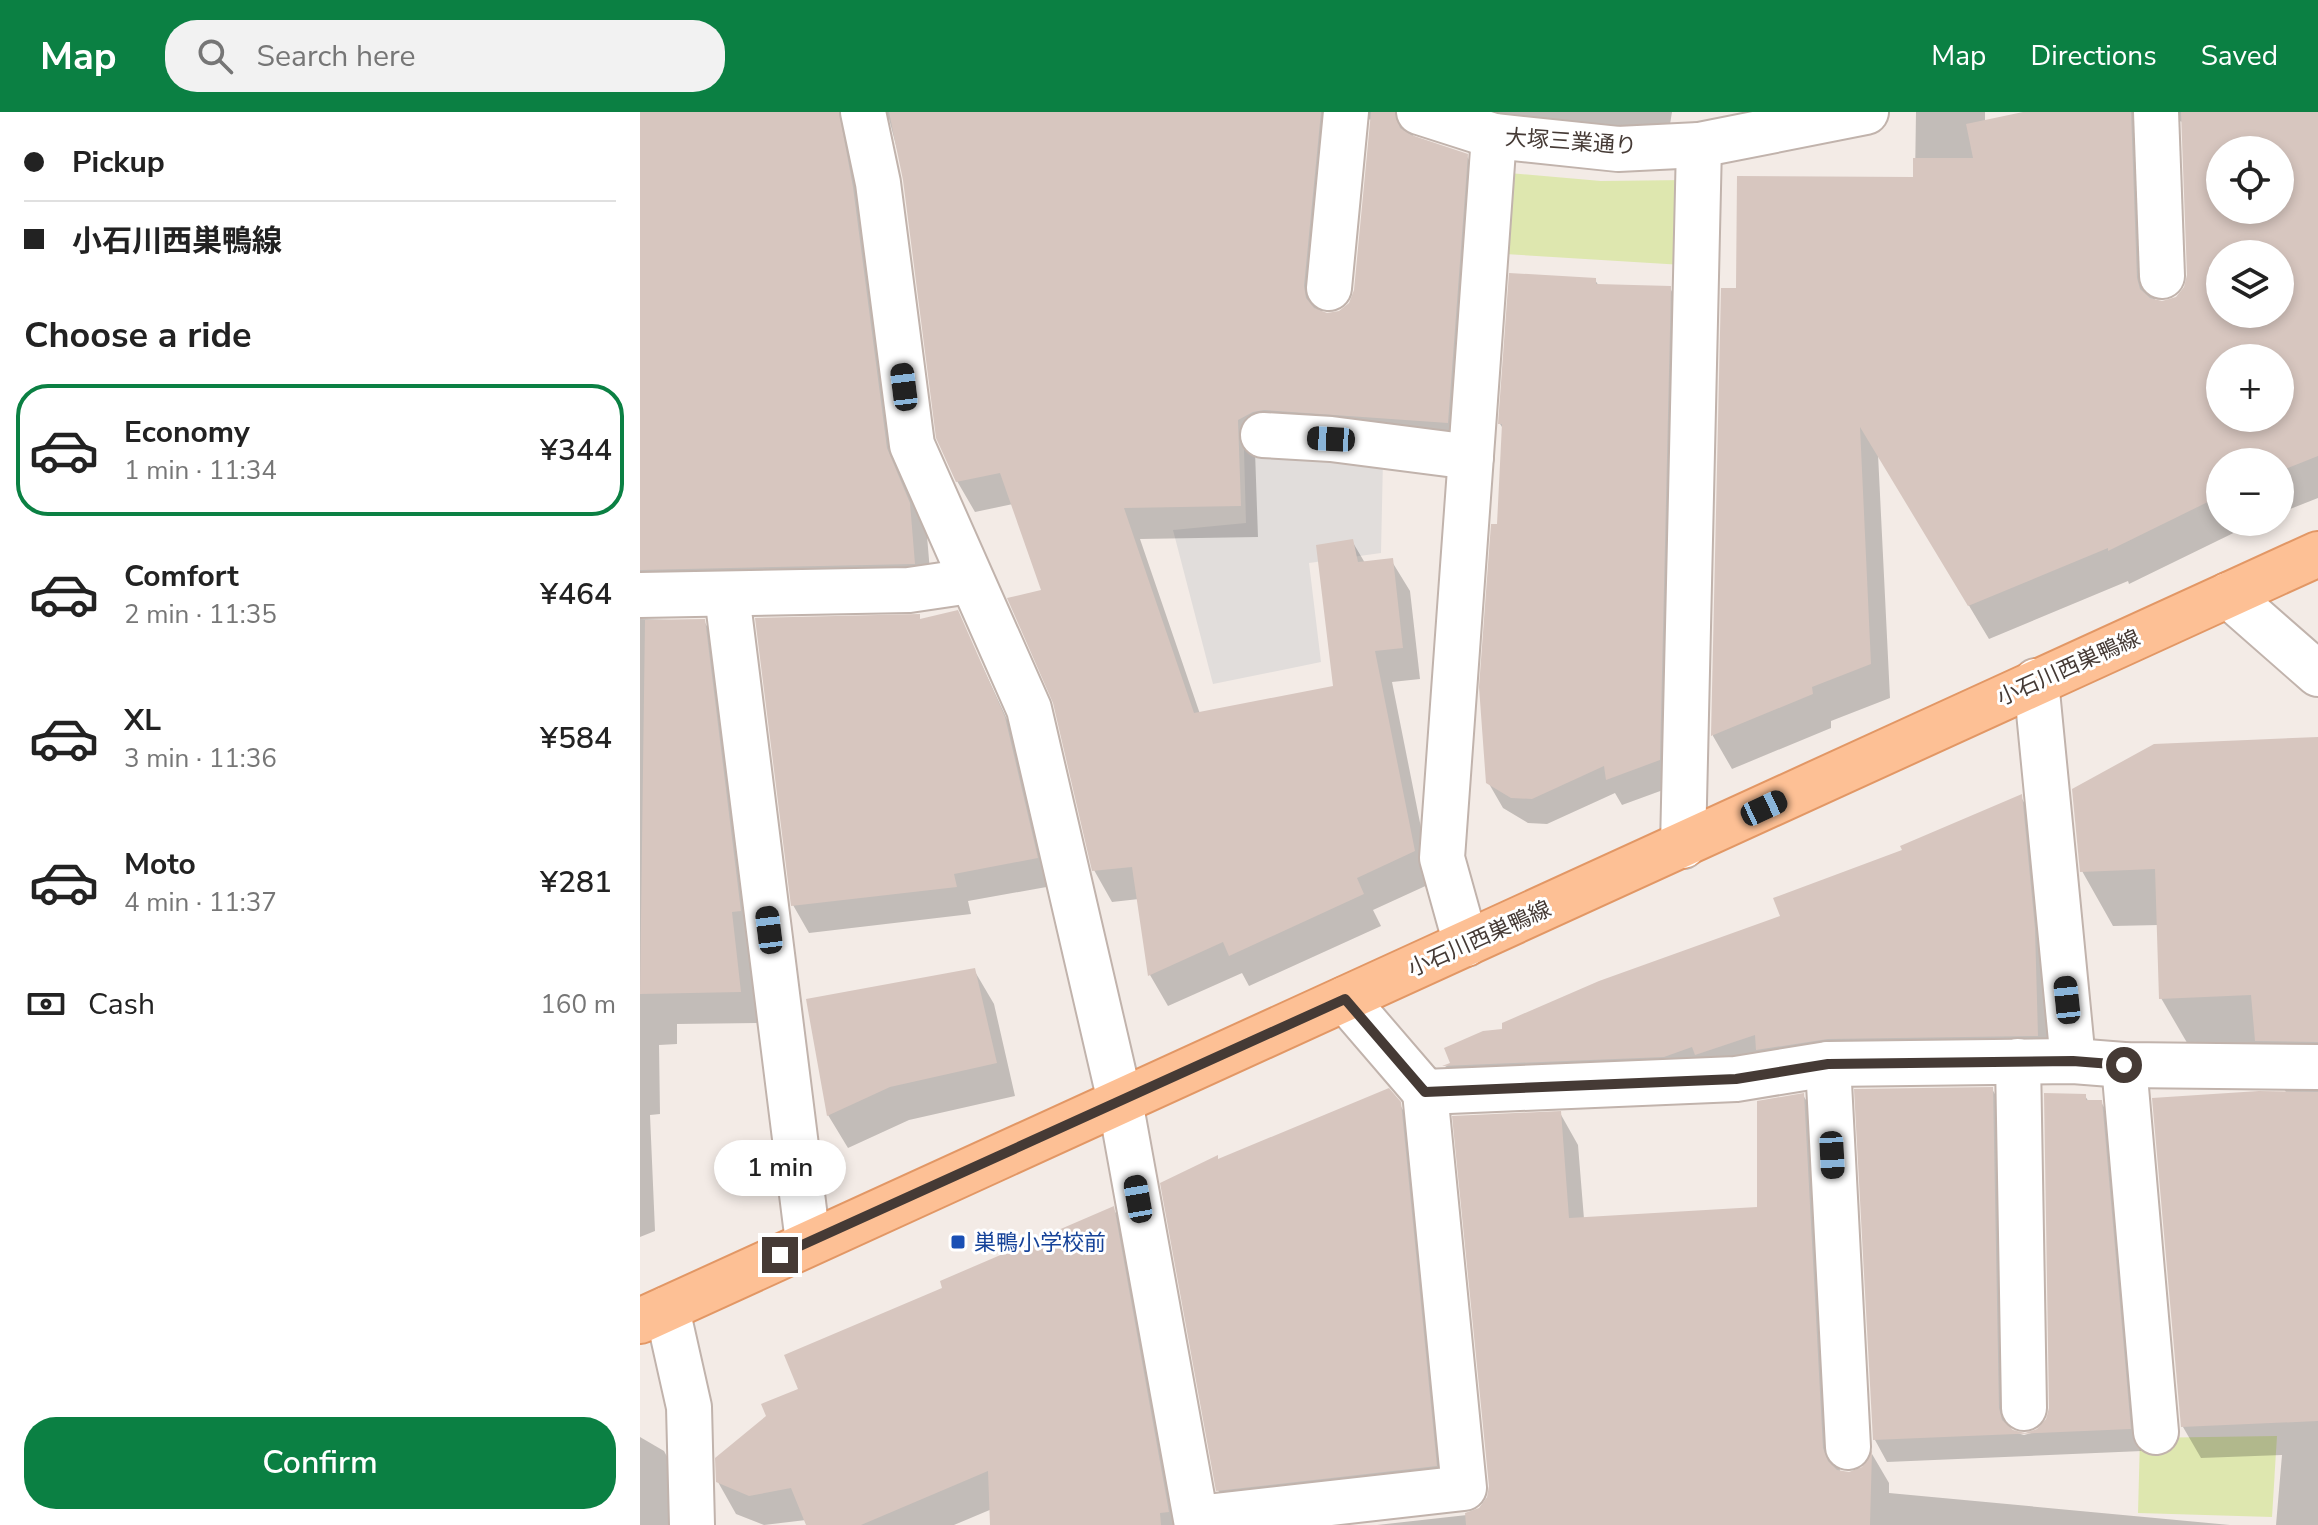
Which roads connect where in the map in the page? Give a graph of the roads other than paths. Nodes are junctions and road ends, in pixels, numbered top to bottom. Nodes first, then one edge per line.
1 (863, 112) edge
2 (1346, 112) edge
3 (1419, 112) edge
4 (1866, 112) edge
5 (2156, 112) edge
6 (1749, 124) edge
7 (1494, 136) junction
8 (1699, 145) junction
9 (2162, 276) dead end
10 (1329, 288) dead end
11 (1263, 435) dead end
12 (1471, 457) junction
13 (2318, 554) edge
14 (970, 581) junction
15 (640, 595) edge
16 (727, 595) junction
17 (2228, 595) junction
18 (2318, 674) edge
19 (2036, 681) junction
20 (1683, 846) junction
21 (1466, 944) junction
22 (1345, 999) junction
23 (2018, 1061) junction
24 (2073, 1061) junction
25 (1828, 1064) junction
26 (2124, 1065) junction
27 (2318, 1067) edge
28 (1425, 1092) junction
29 (1120, 1101) junction
30 (808, 1242) junction
31 (654, 1315) edge
32 (2024, 1408) dead end
33 (2156, 1432) dead end
34 (1848, 1447) dead end
35 (1197, 1521) edge
36 (692, 1525) edge

1 - 14 street
2 - 10 street
3 - 7 street, 大塚三業通り
4 - 6 street, 大塚三業通り
5 - 9 street
6 - 8 street, 大塚三業通り
7 - 8 street, 大塚三業通り
7 - 12 street
8 - 20 street
11 - 12 street
12 - 21 street
13 - 17 main road, 小石川西巣鴨線
14 - 16 street
14 - 29 street
15 - 16 street
16 - 30 street
17 - 18 street
17 - 19 main road, 小石川西巣鴨線
19 - 20 main road, 小石川西巣鴨線
19 - 24 street
20 - 21 main road, 小石川西巣鴨線
21 - 22 main road, 小石川西巣鴨線
22 - 28 street
22 - 29 main road, 小石川西巣鴨線
23 - 24 street
23 - 25 street
23 - 32 street
24 - 26 street
25 - 28 street
25 - 34 street
26 - 27 street
26 - 33 street
28 - 35 street
29 - 30 main road, 小石川西巣鴨線
29 - 35 street
30 - 31 main road, 小石川西巣鴨線
31 - 36 street

